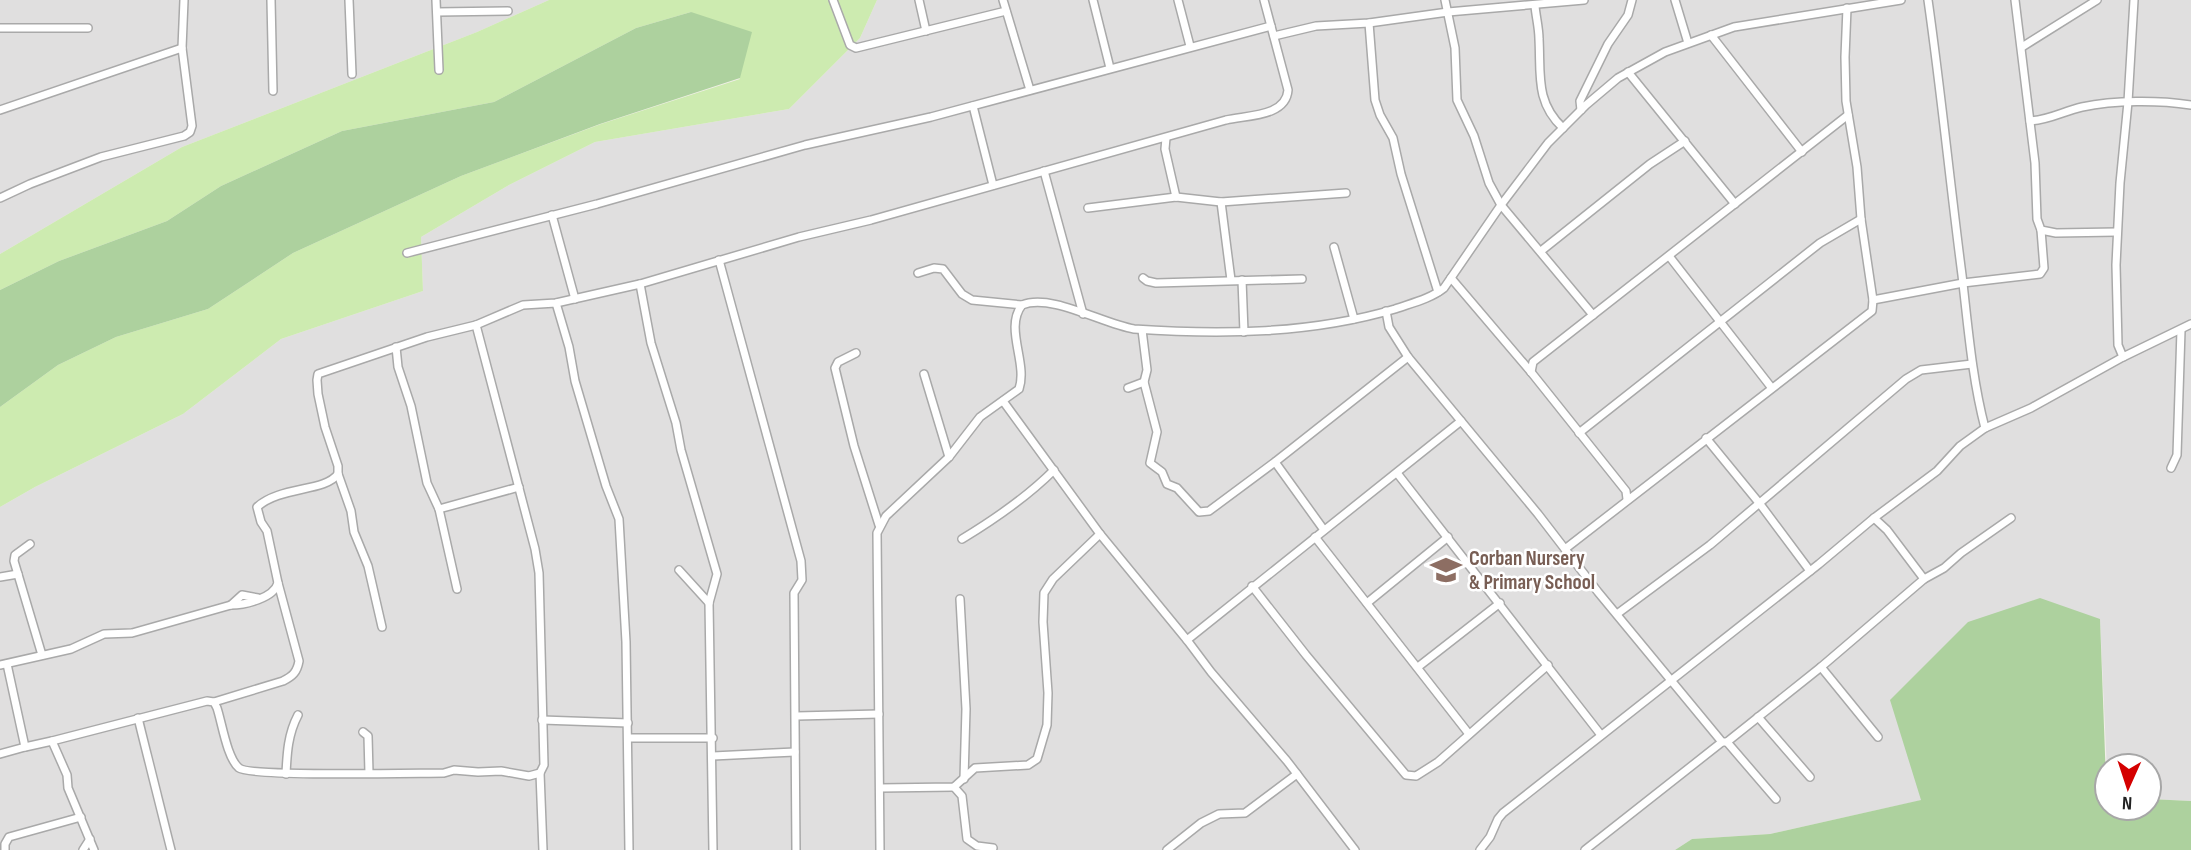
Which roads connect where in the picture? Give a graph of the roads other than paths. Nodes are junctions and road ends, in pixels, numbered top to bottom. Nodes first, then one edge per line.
1 (184, 0) edge
2 (271, 0) edge
3 (349, 0) edge
4 (436, 0) edge
5 (833, 0) edge
6 (919, 0) edge
7 (1003, 0) edge
8 (1093, 0) edge
9 (1178, 0) edge
10 (1264, 0) edge
11 (1446, 0) edge
12 (1584, 0) edge
13 (1632, 0) edge
14 (1675, 0) edge
15 (1901, 0) edge
16 (1928, 0) edge
17 (2015, 0) edge
18 (2096, 0) edge
19 (2134, 0) edge
20 (1535, 6) junction
21 (1847, 8) junction
22 (508, 11) dead end
23 (1006, 11) junction
24 (437, 12) junction
25 (1448, 12) junction
26 (1369, 23) junction
27 (1271, 26) junction
28 (0, 28) edge
29 (89, 28) dead end
30 (926, 31) junction
31 (1712, 35) junction
32 (1274, 36) junction
33 (1688, 43) junction
34 (1190, 46) junction
35 (2022, 47) junction
36 (182, 48) junction
37 (1110, 68) junction
38 (439, 70) dead end
39 (1628, 72) junction
40 (352, 74) dead end
41 (1030, 90) junction
42 (273, 91) dead end
43 (2128, 102) junction
44 (2191, 105) edge
45 (973, 106) junction
46 (0, 110) edge
47 (1581, 110) junction
48 (1848, 115) junction
49 (2030, 121) junction
50 (1563, 128) junction
51 (1166, 138) junction
52 (1685, 141) junction
53 (1802, 152) junction
54 (1044, 171) junction
55 (993, 185) junction
56 (1346, 193) dead end
57 (1176, 197) junction
58 (0, 198) edge
59 (1222, 202) junction
60 (1735, 204) junction
61 (1501, 205) junction
62 (1088, 208) dead end
63 (552, 215) junction
64 (1861, 219) junction
65 (2041, 230) junction
66 (2117, 232) junction
67 (1334, 247) dead end
68 (1541, 251) junction
69 (407, 253) dead end
70 (1669, 256) junction
71 (719, 260) junction
72 (918, 273) dead end
73 (1143, 278) dead end
74 (1451, 278) junction
75 (1302, 279) dead end
76 (1231, 280) junction
77 (1242, 280) junction
78 (1963, 283) junction
79 (640, 284) junction
80 (1438, 292) junction
81 (575, 299) junction
82 (1873, 300) junction
83 (556, 303) junction
84 (1021, 305) junction
85 (1386, 311) junction
86 (1083, 314) junction
87 (1593, 315) junction
88 (1354, 319) junction
89 (1722, 323) junction
90 (2191, 324) edge
91 (476, 326) junction
92 (1142, 330) junction
93 (2180, 330) junction
94 (1244, 332) junction
95 (396, 347) junction
96 (856, 353) dead end
97 (1408, 357) junction
98 (2123, 357) junction
99 (1972, 363) junction
100 (1531, 372) junction
101 (924, 374) dead end
102 (1144, 382) junction
103 (1771, 387) junction
104 (1128, 388) dead end
105 (1003, 401) junction
106 (1461, 421) junction
107 (1985, 428) junction
108 (1579, 433) junction
109 (1706, 438) junction
110 (949, 457) junction
111 (1275, 462) junction
112 (2171, 468) dead end
113 (1054, 470) junction
114 (1397, 473) junction
115 (338, 474) junction
116 (519, 487) junction
117 (1627, 499) junction
118 (1760, 503) junction
119 (439, 509) junction
120 (1874, 518) junction
121 (2011, 518) dead end
122 (879, 525) junction
123 (1324, 530) junction
124 (1100, 534) junction
125 (1315, 537) junction
126 (1448, 537) junction
127 (962, 539) dead end
128 (30, 544) dead end
129 (1565, 549) junction
130 (679, 570) dead end
131 (1810, 571) junction
132 (18, 573) junction
133 (0, 577) edge
134 (1924, 579) junction
135 (278, 583) junction
136 (1252, 586) junction
137 (457, 589) dead end
138 (960, 599) dead end
139 (709, 603) junction
140 (1367, 603) junction
141 (1500, 603) junction
142 (1617, 614) junction
143 (382, 627) dead end
144 (1187, 640) junction
145 (42, 655) junction
146 (3, 664) edge
147 (1548, 664) junction
148 (1418, 667) junction
149 (1821, 667) junction
150 (1670, 680) junction
151 (214, 702) junction
152 (879, 714) junction
153 (298, 715) dead end
154 (797, 716) junction
155 (1758, 717) junction
156 (138, 718) junction
157 (542, 720) junction
158 (628, 723) junction
159 (363, 732) dead end
160 (1469, 734) junction
161 (1601, 735) junction
162 (1878, 737) dead end
163 (629, 738) junction
164 (713, 738) junction
165 (52, 741) junction
166 (1724, 742) junction
167 (25, 747) junction
168 (794, 752) junction
169 (0, 754) edge
170 (713, 756) junction
171 (369, 773) junction
172 (540, 773) junction
173 (286, 774) junction
174 (1297, 774) junction
175 (1810, 777) dead end
176 (964, 779) junction
177 (954, 787) junction
178 (880, 788) junction
179 (1776, 799) dead end
180 (81, 817) junction
181 (90, 839) junction
182 (993, 848) dead end
183 (5, 850) edge
184 (83, 850) edge
185 (94, 850) edge
186 (171, 850) edge
187 (543, 850) edge
188 (629, 850) edge
189 (713, 850) edge
190 (796, 850) edge
191 (880, 850) edge
192 (1167, 850) edge
193 (1355, 850) edge
194 (1480, 850) edge
195 (1585, 850) edge

1 - 36 street
2 - 42 street
3 - 40 street
4 - 24 street
5 - 30 street
6 - 30 street
7 - 23 street
8 - 37 street
9 - 34 street
10 - 27 street
11 - 25 street
12 - 20 street
13 - 47 street
14 - 33 street
15 - 21 street
16 - 78 street
17 - 35 street
18 - 35 street
19 - 43 street
20 - 25 street
20 - 50 street
21 - 31 street
21 - 48 street
22 - 24 street
23 - 30 street
23 - 41 street
24 - 38 street
25 - 26 street
25 - 61 street
26 - 32 street
26 - 80 street
27 - 32 street
27 - 34 street
28 - 29 street
31 - 33 street
31 - 53 street
32 - 51 street
33 - 39 street
34 - 37 street
35 - 49 street
36 - 46 street
36 - 58 street
37 - 41 street
39 - 47 street
39 - 52 street
41 - 45 street
43 - 44 street
43 - 49 street
43 - 66 street
45 - 55 street
45 - 63 street
47 - 50 street
48 - 53 street
48 - 64 street
49 - 65 street
50 - 61 street
51 - 54 street
51 - 57 street
52 - 60 street
52 - 68 street
53 - 60 street
54 - 55 street
54 - 86 street
55 - 71 street
56 - 59 street
57 - 59 street
57 - 62 street
59 - 76 street
60 - 70 street
61 - 68 street
61 - 74 street
63 - 69 street
63 - 81 street
64 - 82 street
64 - 89 street
65 - 66 street
65 - 78 street
66 - 98 street
67 - 88 street
68 - 87 street
70 - 87 street
70 - 89 street
71 - 79 street
71 - 154 street
72 - 84 street
73 - 76 street
74 - 80 street
74 - 100 street
75 - 77 street
76 - 77 street
77 - 94 street
78 - 82 street
78 - 99 street
79 - 81 street
79 - 139 street
80 - 85 street
81 - 83 street
82 - 103 street
83 - 91 street
83 - 158 street
84 - 86 street
84 - 105 street
85 - 88 street
85 - 97 street
86 - 92 street
87 - 100 street
88 - 94 street
89 - 103 street
89 - 108 street
90 - 93 street
91 - 95 street
91 - 116 street
92 - 94 street
92 - 102 street
93 - 98 street
93 - 112 street
95 - 115 street
95 - 119 street
96 - 122 street
97 - 106 street
97 - 111 street
98 - 107 street
99 - 107 street
99 - 118 street
100 - 108 street
101 - 110 street
102 - 104 street
102 - 111 street
103 - 109 street
105 - 110 street
105 - 113 street
106 - 114 street
106 - 129 street
107 - 120 street
108 - 117 street
109 - 117 street
109 - 118 street
110 - 122 street
111 - 123 street
113 - 124 street
113 - 127 street
114 - 123 street
114 - 126 street
115 - 135 street
115 - 143 street
116 - 119 street
116 - 157 street
117 - 129 street
118 - 131 street
118 - 142 street
119 - 137 street
120 - 131 street
120 - 134 street
121 - 134 street
122 - 152 street
123 - 125 street
124 - 144 street
124 - 176 street
125 - 136 street
125 - 140 street
126 - 140 street
126 - 141 street
128 - 132 street
129 - 142 street
130 - 139 street
131 - 150 street
132 - 133 street
132 - 145 street
134 - 149 street
135 - 145 street
135 - 151 street
136 - 144 street
136 - 160 street
138 - 176 street
139 - 164 street
140 - 148 street
141 - 147 street
141 - 148 street
142 - 150 street
144 - 174 street
145 - 146 street
146 - 167 street
147 - 160 street
147 - 161 street
148 - 160 street
149 - 155 street
149 - 162 street
150 - 161 street
150 - 166 street
151 - 156 street
151 - 173 street
152 - 154 street
152 - 178 street
153 - 173 street
154 - 168 street
155 - 166 street
155 - 175 street
156 - 165 street
156 - 186 street
157 - 158 street
157 - 172 street
158 - 163 street
159 - 171 street
161 - 194 street
163 - 164 street
163 - 188 street
164 - 170 street
165 - 167 street
165 - 180 street
166 - 179 street
166 - 195 street
167 - 169 street
168 - 170 street
168 - 190 street
170 - 189 street
171 - 172 street
171 - 173 street
172 - 187 street
174 - 192 street
174 - 193 street
176 - 177 street
177 - 178 street
177 - 182 street
178 - 191 street
180 - 181 street
180 - 183 street
181 - 184 street
181 - 185 street

